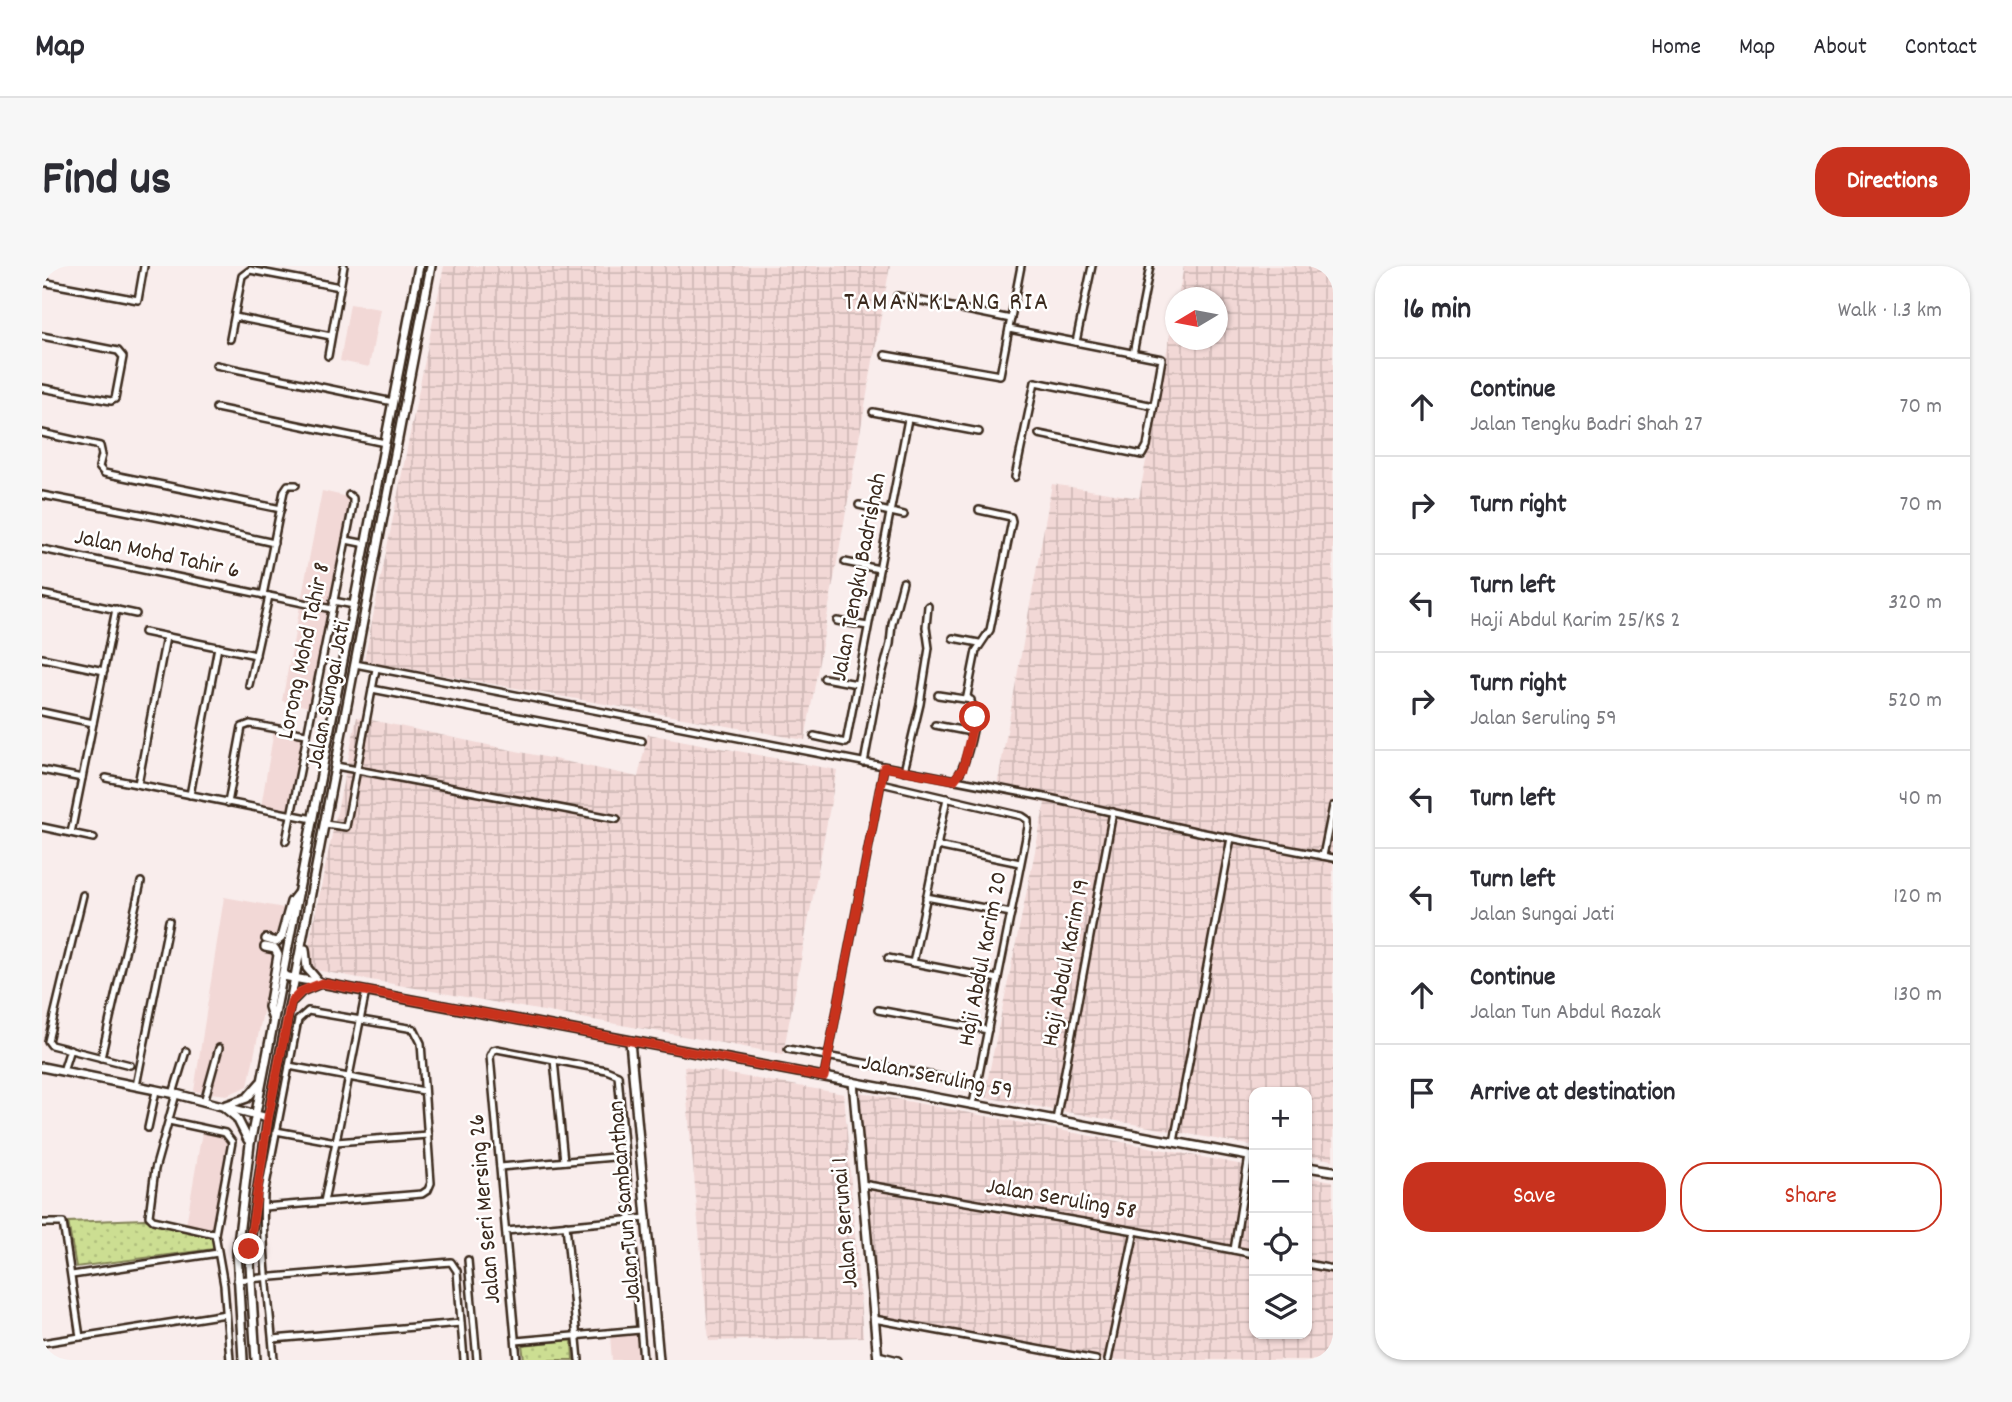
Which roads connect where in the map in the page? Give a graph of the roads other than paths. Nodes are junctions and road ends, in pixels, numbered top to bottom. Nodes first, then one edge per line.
1 (144, 266) edge
2 (344, 266) edge
3 (419, 266) edge
4 (431, 266) edge
5 (1021, 266) edge
6 (1092, 266) edge
7 (1150, 266) edge
8 (42, 282) edge
9 (340, 287) junction
10 (897, 296) dead end
11 (235, 317) junction
12 (1011, 319) junction
13 (1009, 329) junction
14 (42, 336) edge
15 (331, 336) junction
16 (230, 340) dead end
17 (1076, 342) junction
18 (1133, 354) junction
19 (885, 355) dead end
20 (328, 356) dead end
21 (216, 365) dead end
22 (42, 388) edge
23 (393, 402) junction
24 (1154, 406) junction
25 (216, 408) dead end
26 (873, 412) dead end
27 (908, 419) junction
28 (979, 432) dead end
29 (42, 433) edge
30 (1039, 434) dead end
31 (385, 443) junction
32 (1015, 477) dead end
33 (296, 485) dead end
34 (42, 495) edge
35 (349, 495) dead end
36 (859, 505) dead end
37 (281, 509) junction
38 (979, 510) dead end
39 (890, 512) junction
40 (904, 515) dead end
41 (346, 540) junction
42 (274, 543) junction
43 (366, 544) junction
44 (42, 550) edge
45 (845, 562) dead end
46 (879, 569) junction
47 (903, 582) dead end
48 (42, 594) edge
49 (266, 595) junction
50 (334, 601) junction
51 (354, 605) junction
52 (928, 606) dead end
53 (116, 609) junction
54 (332, 609) junction
55 (136, 614) dead end
56 (837, 621) dead end
57 (869, 626) junction
58 (144, 632) dead end
59 (166, 637) junction
60 (953, 638) dead end
61 (979, 643) junction
62 (218, 647) junction
63 (256, 655) junction
64 (42, 658) edge
65 (355, 664) junction
66 (376, 668) junction
67 (104, 671) junction
68 (824, 678) dead end
69 (857, 684) junction
70 (249, 685) dead end
71 (372, 689) junction
72 (937, 695) dead end
73 (971, 700) junction
74 (42, 712) edge
75 (93, 723) junction
76 (935, 725) dead end
77 (971, 732) junction
78 (306, 734) junction
79 (814, 736) dead end
80 (642, 741) dead end
81 (864, 763) junction
82 (336, 766) junction
83 (884, 767) junction
84 (42, 770) edge
85 (357, 770) junction
86 (904, 771) junction
87 (82, 778) junction
88 (106, 778) dead end
89 (954, 780) junction
90 (881, 783) junction
91 (138, 784) junction
92 (190, 795) junction
93 (947, 798) junction
94 (228, 803) junction
95 (1333, 806) edge
96 (1113, 812) junction
97 (290, 815) junction
98 (313, 819) junction
99 (617, 819) dead end
100 (325, 824) junction
101 (42, 827) edge
102 (1331, 832) edge
103 (71, 834) junction
104 (94, 838) dead end
105 (1231, 838) junction
106 (286, 841) dead end
107 (937, 846) junction
108 (1323, 856) junction
109 (1333, 858) edge
110 (1020, 863) junction
111 (141, 882) dead end
112 (299, 892) junction
113 (83, 895) dead end
114 (926, 898) junction
115 (1011, 913) junction
116 (169, 921) dead end
117 (305, 927) junction
118 (888, 958) dead end
119 (913, 962) junction
120 (283, 976) junction
121 (296, 978) junction
122 (998, 979) junction
123 (322, 983) junction
124 (366, 991) junction
125 (291, 1002) junction
126 (878, 1010) dead end
127 (273, 1020) junction
128 (361, 1020) junction
129 (988, 1030) junction
130 (630, 1041) junction
131 (219, 1048) dead end
132 (788, 1049) dead end
133 (186, 1051) dead end
134 (68, 1055) junction
135 (828, 1056) junction
136 (101, 1058) junction
137 (554, 1060) junction
138 (130, 1065) dead end
139 (289, 1066) junction
140 (42, 1067) edge
141 (63, 1071) junction
142 (349, 1077) junction
143 (824, 1077) junction
144 (137, 1081) junction
145 (260, 1082) junction
146 (853, 1082) junction
147 (977, 1084) junction
148 (156, 1091) junction
149 (175, 1091) junction
150 (424, 1091) junction
151 (206, 1096) junction
152 (973, 1104) junction
153 (223, 1107) junction
154 (255, 1115) junction
155 (268, 1118) junction
156 (1056, 1120) junction
157 (169, 1121) junction
158 (148, 1128) dead end
159 (276, 1131) junction
160 (428, 1135) junction
161 (336, 1142) junction
162 (1174, 1142) junction
163 (250, 1144) junction
164 (625, 1156) junction
165 (1249, 1156) edge
166 (564, 1161) junction
167 (500, 1167) junction
168 (1249, 1167) edge
169 (1312, 1168) edge
170 (1333, 1171) edge
171 (862, 1184) junction
172 (324, 1202) junction
173 (264, 1207) junction
174 (638, 1219) junction
175 (42, 1223) edge
176 (566, 1225) junction
177 (506, 1231) junction
178 (1135, 1231) junction
179 (215, 1234) junction
180 (1234, 1250) junction
181 (218, 1253) junction
182 (1249, 1253) edge
183 (468, 1260) dead end
184 (1312, 1265) edge
185 (1333, 1269) edge
186 (72, 1275) junction
187 (268, 1277) junction
188 (237, 1279) junction
189 (250, 1279) junction
190 (226, 1314) junction
191 (874, 1319) junction
192 (461, 1323) junction
193 (640, 1330) junction
194 (576, 1336) junction
195 (80, 1338) junction
196 (272, 1339) junction
197 (516, 1342) junction
198 (42, 1343) edge
199 (878, 1358) edge
200 (230, 1360) edge
201 (243, 1360) edge
202 (256, 1360) edge
203 (274, 1360) edge
204 (464, 1360) edge
205 (477, 1360) edge
206 (517, 1360) edge
207 (579, 1360) edge
208 (642, 1360) edge
209 (659, 1360) edge
210 (898, 1360) edge
211 (1096, 1360) edge
212 (1108, 1360) edge

1 - 8 street
2 - 9 street
3 - 23 main road, Jalan Sungai Jati
4 - 65 main road, Jalan Sungai Jati
5 - 12 street
6 - 17 street
7 - 18 street
9 - 11 street
9 - 15 street
10 - 12 street
11 - 15 street
11 - 16 street
12 - 13 street
13 - 17 street
13 - 19 street
14 - 22 street
15 - 20 street
17 - 18 street
18 - 24 street
21 - 23 street
23 - 31 main road, Jalan Sungai Jati
24 - 30 street
24 - 32 street
25 - 31 street
26 - 27 street
27 - 28 street
27 - 39 street, Jalan Tengku Badrishah
29 - 37 street
31 - 43 main road, Jalan Sungai Jati
33 - 37 street
34 - 42 street
35 - 41 street, Lorong Mohd Tahir 8
36 - 39 street
37 - 42 street
38 - 61 street
39 - 40 street
39 - 46 street, Jalan Tengku Badrishah
41 - 43 street
41 - 50 street, Lorong Mohd Tahir 8
42 - 49 street
43 - 51 main road, Jalan Sungai Jati
44 - 49 street, Jalan Mohd Tahir 6
45 - 46 street
46 - 57 street, Jalan Tengku Badrishah
47 - 81 street
48 - 53 street
49 - 54 street, Jalan Mohd Tahir 6
49 - 63 street
50 - 51 street
50 - 54 street, Lorong Mohd Tahir 8
51 - 98 main road, Jalan Sungai Jati
52 - 86 street
53 - 55 street
53 - 67 street
54 - 78 street, Lorong Mohd Tahir 8
56 - 57 street
57 - 69 street, Jalan Tengku Badrishah
58 - 59 street
59 - 62 street
59 - 91 street
60 - 61 street
61 - 73 street
62 - 63 street
62 - 92 street
63 - 70 street
64 - 67 street
65 - 66 street
65 - 82 main road, Jalan Sungai Jati
66 - 71 street
66 - 81 street
67 - 75 street
68 - 69 street
69 - 79 street, Jalan Tengku Badrishah
71 - 80 street
71 - 85 street
72 - 73 street
73 - 77 street
74 - 75 street
75 - 87 street
76 - 77 street
77 - 89 street
78 - 94 street
78 - 97 street, Lorong Mohd Tahir 8
81 - 83 street
82 - 85 street
82 - 100 main road, Jalan Sungai Jati
83 - 86 street
83 - 90 street
84 - 87 street
85 - 99 street
85 - 100 street
86 - 89 street
87 - 103 street
88 - 91 street
89 - 96 street
90 - 93 street
90 - 135 street
91 - 92 street
92 - 94 street
93 - 107 street
93 - 110 street, Haji Abdul Karim 20
94 - 97 street
95 - 102 street
96 - 105 street
96 - 156 street, Haji Abdul Karim 19
97 - 98 street
97 - 106 street, Lorong Mohd Tahir 8
98 - 112 main road, Jalan Sungai Jati
100 - 117 main road, Jalan Sungai Jati
101 - 103 street
102 - 108 street
103 - 104 street
105 - 108 street
105 - 162 street
107 - 110 street
107 - 114 street
108 - 109 street
110 - 115 street, Haji Abdul Karim 20
111 - 136 street
112 - 120 main road, Jalan Sungai Jati
112 - 127 main road
113 - 134 street
114 - 115 street
114 - 119 street
115 - 122 street, Haji Abdul Karim 20
116 - 144 street
117 - 121 main road, Jalan Sungai Jati
117 - 123 main road
118 - 119 street
119 - 122 street
120 - 121 main road, Jalan Seruling 59
120 - 127 main road, Jalan Sungai Jati
121 - 123 main road, Jalan Seruling 59
121 - 125 main road, Jalan Sungai Jati
122 - 129 street, Haji Abdul Karim 20
123 - 124 main road, Jalan Seruling 59
123 - 125 main road
124 - 128 street
124 - 130 main road, Jalan Seruling 59
125 - 155 main road, Jalan Sungai Jati
126 - 129 street
127 - 145 main road, Jalan Sungai Jati
128 - 139 street
128 - 142 street
128 - 150 street
129 - 147 street, Haji Abdul Karim 20
130 - 143 main road, Jalan Seruling 59
130 - 174 main road, Jalan Tun Sambanthan
131 - 151 street
132 - 135 street
133 - 149 street
134 - 136 street
134 - 141 street
135 - 143 street
135 - 147 street
136 - 138 street
137 - 164 street
137 - 166 street
137 - 167 street, Jalan Seri Mersing 26
139 - 142 street
139 - 159 street
140 - 141 main road
141 - 144 main road
142 - 150 street
142 - 161 street
143 - 146 main road, Jalan Seruling 59
144 - 148 main road
145 - 153 main road
145 - 154 main road, Jalan Sungai Jati
146 - 152 main road, Jalan Seruling 59
146 - 171 main road, Jalan Serunai 1
147 - 152 street, Haji Abdul Karim 20
148 - 149 main road
148 - 158 street
149 - 151 main road
149 - 157 street
150 - 160 street
151 - 153 main road
152 - 156 main road, Jalan Seruling 59
153 - 154 main road
153 - 163 main road
154 - 155 main road
154 - 163 main road, Jalan Sungai Jati
155 - 189 main road, Jalan Sungai Jati
156 - 162 main road, Jalan Seruling 59
157 - 179 street
157 - 179 street
159 - 161 street
159 - 173 street
160 - 161 street
160 - 172 street
161 - 172 street
162 - 165 main road, Jalan Seruling 59
163 - 188 main road, Jalan Sungai Jati
164 - 166 street
164 - 174 street
166 - 167 street
167 - 177 street, Jalan Seri Mersing 26
168 - 180 street
169 - 170 main road
171 - 178 street, Jalan Seruling 58
171 - 191 main road, Jalan Serunai 1
172 - 173 street
173 - 187 street
174 - 176 street
174 - 193 street
174 - 209 main road, Jalan Tun Sambanthan
175 - 186 street
176 - 177 street
176 - 194 street
177 - 197 street, Jalan Seri Mersing 26
178 - 180 street, Jalan Seruling 58
178 - 212 street
179 - 181 street
180 - 182 street, Jalan Seruling 58
181 - 186 street
181 - 190 street
183 - 205 street
184 - 185 street
186 - 195 street
187 - 189 street
187 - 192 street
187 - 196 street
188 - 189 street
188 - 201 main road, Jalan Sungai Jati
189 - 202 main road, Jalan Sungai Jati
190 - 195 street
190 - 200 street
191 - 199 main road, Jalan Serunai 1
191 - 211 street
192 - 196 street
192 - 204 street
193 - 194 street
193 - 208 street
194 - 197 street
194 - 207 street
195 - 198 street
196 - 203 street
197 - 206 street, Jalan Seri Mersing 26
199 - 210 street

